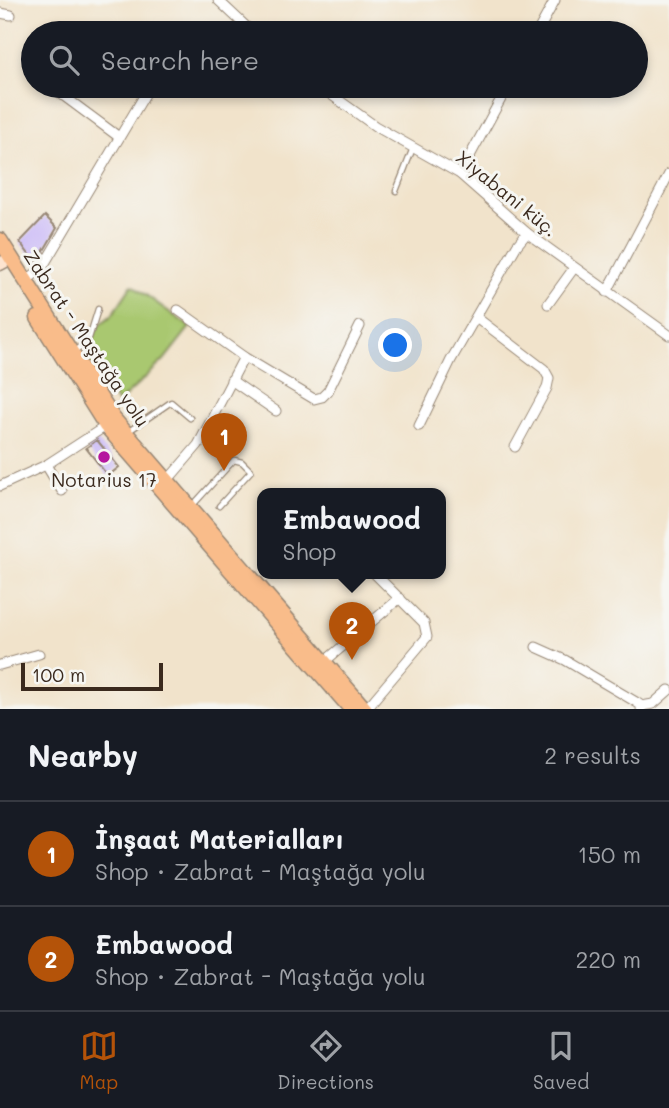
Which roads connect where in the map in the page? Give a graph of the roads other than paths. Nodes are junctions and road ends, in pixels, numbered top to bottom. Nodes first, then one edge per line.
1 (218, 0) edge
2 (555, 0) edge
3 (0, 13) edge
4 (11, 15) dead end
5 (240, 21) edge
6 (544, 21) edge
7 (68, 98) edge
8 (140, 98) edge
9 (334, 98) edge
10 (501, 98) edge
11 (119, 136) junction
12 (413, 147) junction
13 (460, 174) junction
14 (669, 174) edge
15 (396, 191) dead end
16 (527, 233) junction
17 (0, 240) edge
18 (4, 260) edge
19 (574, 268) junction
20 (26, 281) junction
21 (607, 292) junction
22 (548, 304) dead end
23 (97, 309) dead end
24 (178, 310) dead end
25 (476, 317) junction
26 (360, 327) dead end
27 (669, 335) edge
28 (72, 354) junction
29 (244, 357) junction
30 (231, 380) junction
31 (276, 411) dead end
32 (190, 418) dead end
33 (106, 426) junction
34 (419, 426) dead end
35 (126, 433) junction
36 (515, 447) dead end
37 (46, 465) junction
38 (167, 481) junction
39 (0, 486) edge
40 (62, 491) dead end
41 (219, 506) dead end
42 (190, 508) junction
43 (380, 579) edge
44 (400, 598) junction
45 (536, 647) dead end
46 (39, 654) dead end
47 (324, 662) junction
48 (0, 665) edge
49 (669, 690) edge
50 (641, 708) edge
51 (351, 709) edge
52 (366, 709) edge

1 - 5 street
2 - 6 street
3 - 4 street
7 - 11 street
8 - 11 street
9 - 12 street, Xiyabani küç.
10 - 13 street
11 - 20 street
12 - 13 street, Xiyabani küç.
12 - 15 lane
13 - 16 street, Xiyabani küç.
14 - 21 street
16 - 19 street, Xiyabani küç.
16 - 25 street
17 - 18 main road, Zabrat - Maştağa yolu
18 - 20 main road, Zabrat - Maştağa yolu
18 - 33 main road
19 - 21 street, Xiyabani küç.
19 - 22 street
20 - 28 main road, Zabrat - Maştağa yolu
21 - 27 street, Xiyabani küç.
23 - 28 lane
24 - 29 street
25 - 34 street
25 - 36 street
26 - 29 street
28 - 35 main road, Zabrat - Maştağa yolu
29 - 30 street
30 - 31 street
30 - 38 street
32 - 35 lane
33 - 37 street
33 - 51 main road
35 - 38 main road, Zabrat - Maştağa yolu
37 - 39 street
37 - 40 street
38 - 42 main road, Zabrat - Maştağa yolu
41 - 42 lane
42 - 47 main road, Zabrat - Maştağa yolu
43 - 44 street
44 - 47 street
44 - 52 street
45 - 50 street
46 - 48 street
47 - 52 main road, Zabrat - Maştağa yolu
49 - 50 street

